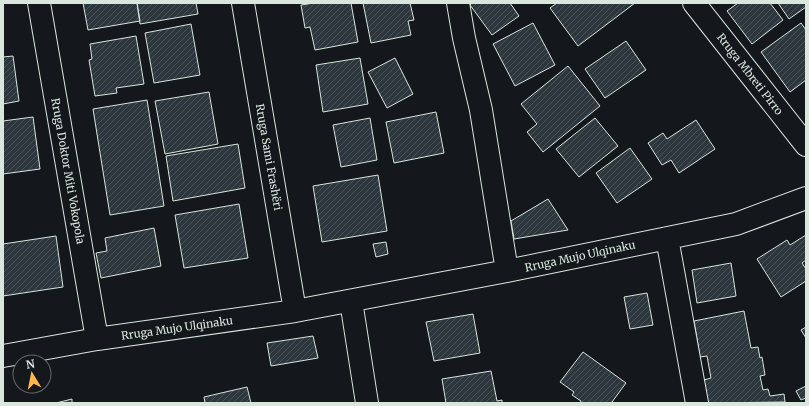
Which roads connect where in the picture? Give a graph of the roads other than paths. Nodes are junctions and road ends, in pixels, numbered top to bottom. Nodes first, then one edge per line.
1 (39, 3) edge
2 (243, 3) edge
3 (458, 3) edge
4 (694, 3) edge
5 (806, 145) edge
6 (806, 198) edge
7 (667, 238) junction
8 (507, 271) junction
9 (351, 301) junction
10 (295, 310) junction
11 (97, 339) junction
12 (3, 356) edge
13 (367, 403) edge
14 (697, 403) edge

1 - 11 street, Rruga Doktor Miti Vokopola
2 - 10 street, Rruga Sami Frashëri
3 - 8 street
4 - 5 street, Rruga Mbreti Pirro
6 - 7 street, Rruga Mujo Ulqinaku
7 - 8 street, Rruga Mujo Ulqinaku
7 - 14 street
8 - 9 street, Rruga Mujo Ulqinaku
9 - 10 street, Rruga Mujo Ulqinaku
9 - 13 street
10 - 11 street, Rruga Mujo Ulqinaku
11 - 12 street, Rruga Mujo Ulqinaku

